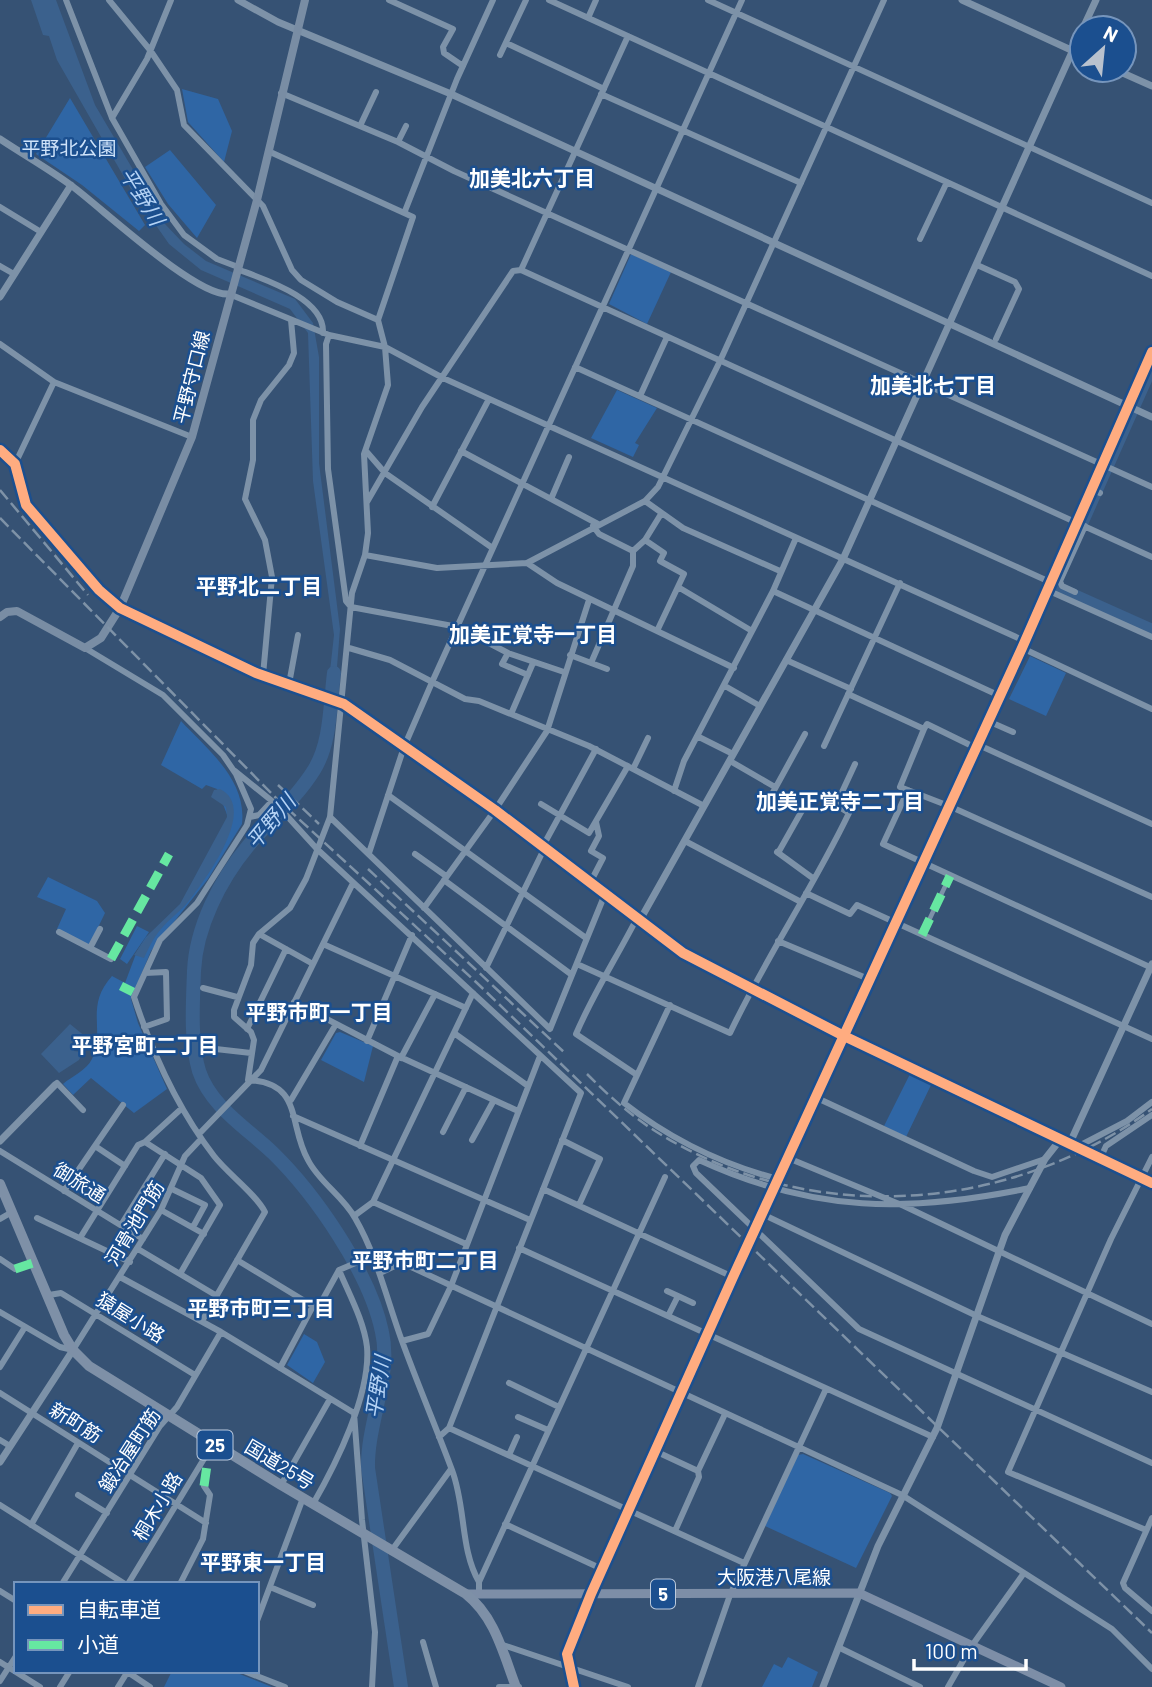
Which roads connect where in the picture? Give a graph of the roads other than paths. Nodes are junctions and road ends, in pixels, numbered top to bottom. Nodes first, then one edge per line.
1 (66, 0) edge
2 (109, 0) edge
3 (171, 0) edge
4 (238, 0) edge
5 (305, 0) edge
6 (388, 0) edge
7 (493, 0) edge
8 (526, 0) edge
9 (549, 0) edge
10 (596, 0) edge
11 (708, 0) edge
12 (742, 0) edge
13 (884, 0) edge
14 (962, 0) edge
15 (736, 13) junction
16 (588, 18) junction
17 (296, 30) junction
18 (628, 36) junction
19 (506, 43) junction
20 (1068, 48) edge
21 (150, 50) junction
22 (500, 55) dead end
23 (1068, 61) edge
24 (463, 66) junction
25 (854, 68) junction
26 (709, 71) junction
27 (376, 92) dead end
28 (603, 92) junction
29 (281, 93) junction
30 (452, 94) junction
31 (112, 118) junction
32 (406, 125) dead end
33 (360, 126) junction
34 (827, 126) junction
35 (682, 130) junction
36 (0, 139) edge
37 (398, 142) junction
38 (1029, 148) junction
39 (268, 151) junction
40 (575, 153) junction
41 (426, 158) junction
42 (947, 182) junction
43 (801, 183) junction
44 (71, 185) junction
45 (655, 190) junction
46 (257, 200) junction
47 (1152, 203) edge
48 (0, 207) edge
49 (1002, 208) junction
50 (405, 211) junction
51 (550, 212) junction
52 (41, 232) junction
53 (920, 239) dead end
54 (773, 244) junction
55 (629, 248) junction
56 (977, 265) junction
57 (0, 266) edge
58 (237, 269) junction
59 (522, 270) junction
60 (14, 274) junction
61 (1152, 276) edge
62 (230, 291) junction
63 (0, 297) edge
64 (747, 301) junction
65 (602, 307) junction
66 (378, 320) junction
67 (291, 321) junction
68 (949, 323) junction
69 (325, 333) junction
70 (667, 337) junction
71 (996, 340) dead end
72 (0, 344) edge
73 (385, 347) junction
74 (1152, 352) edge
75 (720, 361) junction
76 (575, 367) junction
77 (443, 378) junction
78 (54, 382) junction
79 (923, 383) junction
80 (640, 396) junction
81 (489, 399) junction
82 (1131, 407) junction
83 (1152, 417) edge
84 (692, 419) junction
85 (547, 425) junction
86 (192, 437) junction
87 (896, 441) junction
88 (0, 450) edge
89 (365, 451) junction
90 (461, 451) junction
91 (569, 457) dead end
92 (15, 464) junction
93 (1105, 465) junction
94 (385, 473) junction
95 (665, 478) junction
96 (522, 483) junction
97 (1152, 486) edge
98 (551, 499) junction
99 (869, 500) junction
100 (645, 501) junction
101 (366, 502) junction
102 (432, 507) junction
103 (661, 514) junction
104 (1081, 524) junction
105 (596, 525) junction
106 (796, 538) junction
107 (645, 540) junction
108 (491, 547) junction
109 (633, 551) junction
110 (365, 555) junction
111 (1152, 557) edge
112 (843, 559) junction
113 (1064, 562) junction
114 (527, 563) junction
115 (484, 565) junction
116 (780, 571) junction
117 (1058, 575) junction
118 (900, 583) junction
119 (1049, 586) junction
120 (678, 587) junction
121 (773, 591) junction
122 (1075, 592) dead end
123 (589, 600) junction
124 (351, 607) junction
125 (120, 608) junction
126 (614, 609) junction
127 (815, 609) junction
128 (0, 617) edge
129 (458, 628) junction
130 (657, 631) junction
131 (752, 631) junction
132 (298, 635) dead end
133 (1152, 637) edge
134 (875, 638) junction
135 (1023, 645) junction
136 (85, 648) junction
137 (349, 648) junction
138 (508, 653) junction
139 (570, 655) junction
140 (786, 660) junction
141 (533, 663) junction
142 (591, 663) junction
143 (734, 668) junction
144 (607, 669) dead end
145 (564, 673) junction
146 (262, 675) junction
147 (528, 675) junction
148 (433, 680) junction
149 (289, 684) junction
150 (725, 686) junction
151 (849, 692) junction
152 (1000, 696) junction
153 (341, 703) junction
154 (760, 706) junction
155 (1152, 709) edge
156 (511, 714) junction
157 (988, 721) junction
158 (924, 729) junction
159 (547, 731) junction
160 (1013, 732) dead end
161 (805, 734) dead end
162 (697, 736) junction
163 (648, 738) dead end
164 (824, 746) dead end
165 (977, 746) junction
166 (404, 747) junction
167 (596, 750) junction
168 (731, 758) junction
169 (855, 764) dead end
170 (231, 767) junction
171 (631, 767) junction
172 (775, 786) junction
173 (908, 790) junction
174 (674, 791) junction
175 (388, 795) junction
176 (541, 804) dead end
177 (766, 805) dead end
178 (704, 806) junction
179 (949, 806) junction
180 (804, 807) dead end
181 (495, 810) junction
182 (560, 815) junction
183 (287, 816) dead end
184 (250, 817) junction
185 (330, 817) junction
186 (596, 822) junction
187 (1152, 824) edge
188 (685, 841) junction
189 (544, 846) junction
190 (317, 849) junction
191 (466, 850) junction
192 (369, 853) junction
193 (415, 855) dead end
194 (923, 864) junction
195 (950, 876) junction
196 (445, 878) junction
197 (814, 879) junction
198 (353, 883) junction
199 (590, 883) junction
200 (524, 892) junction
201 (806, 893) junction
202 (605, 894) junction
203 (1152, 897) edge
204 (801, 902) junction
205 (424, 908) junction
206 (638, 919) junction
207 (896, 923) junction
208 (508, 927) junction
209 (100, 929) dead end
210 (59, 932) dead end
211 (259, 934) junction
212 (922, 934) junction
213 (412, 935) junction
214 (586, 938) junction
215 (778, 941) junction
216 (323, 944) junction
217 (90, 948) junction
218 (286, 949) junction
219 (111, 959) dead end
220 (313, 964) junction
221 (577, 964) junction
222 (1152, 966) edge
223 (486, 968) junction
224 (145, 973) junction
225 (572, 975) junction
226 (393, 976) junction
227 (607, 977) junction
228 (871, 981) junction
229 (203, 988) dead end
230 (751, 988) junction
231 (473, 993) junction
232 (435, 994) junction
233 (237, 997) junction
234 (294, 1002) junction
235 (670, 1005) junction
236 (466, 1008) junction
237 (336, 1024) junction
238 (144, 1027) junction
239 (1124, 1027) junction
240 (247, 1028) junction
241 (454, 1033) junction
242 (844, 1035) junction
243 (1152, 1040) edge
244 (367, 1041) junction
245 (207, 1048) dead end
246 (251, 1054) junction
247 (540, 1056) junction
248 (399, 1057) junction
249 (436, 1072) junction
250 (637, 1075) junction
251 (248, 1080) junction
252 (56, 1084) joint
253 (528, 1086) junction
254 (466, 1087) junction
255 (817, 1098) junction
256 (291, 1100) junction
257 (494, 1100) junction
258 (123, 1105) dead end
259 (1150, 1106) edge
260 (181, 1109) junction
261 (83, 1110) dead end
262 (519, 1111) junction
263 (1152, 1115) edge
264 (293, 1116) junction
265 (443, 1132) dead end
266 (200, 1137) junction
267 (472, 1140) dead end
268 (562, 1140) junction
269 (1060, 1140) junction
270 (0, 1141) edge
271 (145, 1142) junction
272 (95, 1146) junction
273 (360, 1146) junction
274 (1072, 1146) junction
275 (0, 1150) edge
276 (165, 1154) junction
277 (1152, 1157) edge
278 (788, 1158) junction
279 (1045, 1159) junction
280 (1100, 1160) junction
281 (394, 1161) junction
282 (182, 1164) junction
283 (125, 1166) junction
284 (665, 1177) dead end
285 (778, 1179) junction
286 (1142, 1179) junction
287 (0, 1184) edge
288 (1152, 1184) edge
289 (1030, 1188) junction
290 (172, 1189) junction
291 (544, 1189) junction
292 (774, 1189) junction
293 (64, 1191) junction
294 (482, 1200) junction
295 (373, 1202) junction
296 (579, 1205) junction
297 (904, 1206) junction
298 (95, 1210) junction
299 (161, 1210) junction
300 (12, 1212) junction
301 (762, 1214) junction
302 (354, 1216) junction
303 (37, 1218) dead end
304 (0, 1219) edge
305 (530, 1220) junction
306 (121, 1225) junction
307 (193, 1227) junction
308 (754, 1230) junction
309 (639, 1233) junction
310 (204, 1234) junction
311 (80, 1238) junction
312 (144, 1239) junction
313 (466, 1244) junction
314 (519, 1248) junction
315 (138, 1249) junction
316 (999, 1253) junction
317 (369, 1256) junction
318 (0, 1259) edge
319 (237, 1260) junction
320 (130, 1262) junction
321 (15, 1269) dead end
322 (339, 1270) junction
323 (380, 1273) junction
324 (180, 1274) junction
325 (120, 1277) junction
326 (733, 1277) junction
327 (451, 1286) junction
328 (612, 1290) junction
329 (667, 1291) dead end
330 (49, 1295) junction
331 (1088, 1295) junction
332 (217, 1296) junction
333 (678, 1296) junction
334 (693, 1303) dead end
335 (313, 1306) junction
336 (496, 1308) junction
337 (2, 1313) edge
338 (95, 1314) junction
339 (668, 1316) junction
340 (977, 1316) junction
341 (202, 1321) junction
342 (0, 1322) edge
343 (1152, 1324) edge
344 (25, 1327) junction
345 (221, 1332) junction
346 (707, 1334) junction
347 (402, 1341) junction
348 (586, 1348) junction
349 (73, 1350) junction
350 (1061, 1352) junction
351 (0, 1367) edge
352 (280, 1368) junction
353 (957, 1373) junction
354 (195, 1375) junction
355 (509, 1383) dead end
356 (826, 1389) junction
357 (1152, 1392) edge
358 (0, 1393) edge
359 (681, 1393) junction
360 (330, 1399) junction
361 (559, 1407) junction
362 (1037, 1409) junction
363 (31, 1412) junction
364 (354, 1413) junction
365 (725, 1414) junction
366 (168, 1417) junction
367 (517, 1417) dead end
368 (449, 1428) junction
369 (548, 1430) junction
370 (439, 1437) junction
371 (517, 1437) dead end
372 (933, 1437) junction
373 (0, 1440) edge
374 (78, 1443) junction
375 (213, 1444) junction
376 (10, 1446) junction
377 (797, 1447) junction
378 (655, 1451) junction
379 (509, 1455) junction
380 (0, 1462) edge
381 (1152, 1463) edge
382 (532, 1465) junction
383 (451, 1469) junction
384 (698, 1471) junction
385 (130, 1475) junction
386 (281, 1485) junction
387 (204, 1486) dead end
388 (78, 1495) dead end
389 (902, 1495) junction
390 (303, 1498) junction
391 (177, 1504) junction
392 (313, 1504) junction
393 (0, 1505) edge
394 (629, 1509) junction
395 (107, 1513) junction
396 (1152, 1518) edge
397 (206, 1523) junction
398 (505, 1524) junction
399 (31, 1525) junction
400 (1146, 1530) junction
401 (675, 1531) junction
402 (363, 1534) junction
403 (392, 1549) junction
404 (81, 1556) junction
405 (744, 1563) junction
406 (602, 1569) junction
407 (1024, 1573) junction
408 (63, 1582) edge
409 (124, 1582) edge
410 (128, 1582) edge
411 (181, 1582) edge
412 (479, 1582) junction
413 (270, 1587) junction
414 (859, 1593) junction
415 (466, 1594) junction
416 (479, 1594) junction
417 (591, 1594) junction
418 (730, 1594) junction
419 (313, 1605) dead end
420 (1152, 1611) edge
421 (259, 1616) edge
422 (423, 1642) dead end
423 (500, 1644) junction
424 (971, 1647) junction
425 (840, 1648) junction
426 (14, 1659) edge
427 (0, 1662) edge
428 (570, 1666) junction
429 (9, 1667) junction
430 (1152, 1669) edge
431 (14, 1670) edge
432 (18, 1673) edge
433 (129, 1673) edge
434 (249, 1673) edge
435 (0, 1681) edge
436 (40, 1687) edge
437 (150, 1687) edge
438 (285, 1687) edge
439 (372, 1687) edge
440 (436, 1687) edge
441 (499, 1687) edge
442 (517, 1687) edge
443 (574, 1687) edge
444 (628, 1687) edge
445 (698, 1687) edge
446 (823, 1687) edge
447 (920, 1687) edge
448 (948, 1687) edge
449 (1061, 1687) edge

1 - 31 street
2 - 21 street
3 - 21 street
4 - 17 street
5 - 17 main road, 平野守口線
6 - 24 street
7 - 24 street
8 - 19 street
9 - 16 street
10 - 16 street
11 - 15 street
12 - 15 street
13 - 25 street
14 - 20 street
15 - 25 street
15 - 26 street
16 - 18 street
17 - 29 main road, 平野守口線
17 - 30 street
18 - 26 street
18 - 28 street
19 - 22 street
19 - 28 street
21 - 31 street
21 - 46 street
23 - 38 street
24 - 30 street
25 - 34 street
25 - 38 street
26 - 34 street
26 - 35 street
27 - 33 street
28 - 35 street
28 - 40 street
29 - 33 street
29 - 39 main road, 平野守口線
30 - 40 street
30 - 41 street
31 - 58 street
32 - 37 street
33 - 37 street
34 - 42 street
34 - 43 street
35 - 43 street
35 - 45 street
36 - 44 street
37 - 41 street
38 - 47 street
38 - 49 street
39 - 46 main road, 平野守口線
39 - 50 street
40 - 45 street
40 - 51 street
41 - 50 street
41 - 51 street
42 - 49 street
42 - 53 street
43 - 54 street
44 - 52 street
44 - 62 street
45 - 54 street
45 - 55 street
46 - 58 main road, 平野守口線
46 - 66 street
48 - 52 street
49 - 56 street
49 - 61 street
50 - 66 street
51 - 55 street
51 - 59 street
52 - 60 street
54 - 64 street
54 - 68 street
55 - 64 street
55 - 65 street
56 - 68 street
56 - 71 street
57 - 60 street
58 - 62 main road, 平野守口線
58 - 69 street
59 - 65 street
59 - 77 street
60 - 63 street
62 - 67 street
62 - 86 main road, 平野守口線
64 - 75 street
64 - 79 street
65 - 70 street
65 - 76 street
66 - 73 street
67 - 69 street
67 - 146 street
68 - 79 street
68 - 82 street
69 - 73 street
69 - 124 street
70 - 75 street
70 - 80 street
72 - 78 street
73 - 77 street
73 - 89 street
74 - 82 street
75 - 84 street
75 - 87 street
76 - 80 street
76 - 85 street
77 - 81 street
77 - 94 street
78 - 86 street
78 - 92 street
79 - 87 street
79 - 93 street
80 - 84 street
81 - 85 street
81 - 90 street
82 - 83 street
82 - 93 street
84 - 95 street
84 - 99 street
85 - 95 street
85 - 96 street
86 - 125 main road, 平野守口線
87 - 99 street
87 - 104 street
88 - 92 street
89 - 94 street
89 - 101 street
90 - 96 street
90 - 102 street
91 - 98 street
92 - 125 street
93 - 97 street
93 - 104 street
94 - 101 street
94 - 102 street
95 - 100 street
95 - 106 street
96 - 98 street
96 - 108 street
98 - 105 street
99 - 112 street
99 - 119 street
100 - 103 street
100 - 105 street
101 - 110 street
102 - 108 street
103 - 107 street
103 - 116 street
104 - 111 street
104 - 113 street
104 - 113 street
105 - 109 street
105 - 114 street
106 - 112 street
106 - 116 street
107 - 109 street
107 - 120 street
108 - 115 street
109 - 126 street
110 - 115 street
110 - 124 street
112 - 118 street
112 - 127 street
113 - 117 street
114 - 115 street
114 - 123 street
115 - 129 street
116 - 121 street
117 - 119 street
117 - 122 street
118 - 134 street
118 - 135 street
119 - 133 street
119 - 135 street
120 - 130 street
120 - 131 street
121 - 127 street
121 - 131 street
123 - 126 street
123 - 139 street
124 - 129 street
124 - 137 street
125 - 136 main road, 平野守口線
125 - 146 street
126 - 130 street
126 - 142 street
127 - 134 street
127 - 140 street
128 - 136 main road
129 - 138 street
129 - 148 street
130 - 143 street
131 - 143 street
132 - 149 street
134 - 151 street
134 - 152 street
135 - 152 street
135 - 155 street
136 - 170 street
137 - 148 street
137 - 153 street
138 - 141 street
138 - 147 street
139 - 142 street
139 - 145 street
140 - 151 street
140 - 154 street
141 - 145 street
141 - 147 street
142 - 144 street
143 - 150 street
145 - 159 street
146 - 149 street
147 - 156 street
148 - 156 street
148 - 166 street
149 - 153 street
150 - 154 street
150 - 162 street
151 - 158 street
151 - 164 street
152 - 157 street
153 - 166 street
153 - 185 street
154 - 168 street
156 - 159 street
157 - 160 street
157 - 165 street
158 - 165 street
158 - 173 street
159 - 167 street
159 - 181 street
161 - 172 street
162 - 168 street
162 - 174 street
163 - 171 street
165 - 179 street
165 - 187 street
166 - 175 street
166 - 181 street
167 - 171 street
167 - 182 street
168 - 172 street
168 - 178 street
169 - 197 street
170 - 184 street
170 - 184 street
171 - 174 street
171 - 186 street
172 - 177 street
173 - 179 street
173 - 194 street
174 - 178 street
175 - 191 street
175 - 192 street
176 - 182 street
178 - 188 street
179 - 194 street
179 - 203 street
180 - 197 street
181 - 189 street
181 - 191 street
182 - 186 street
182 - 189 street
183 - 190 street
184 - 224 street
185 - 190 street
185 - 192 street
186 - 199 street
188 - 204 street
188 - 206 street
189 - 199 street
189 - 200 street
190 - 198 street
190 - 211 street
191 - 196 street
191 - 200 street
192 - 205 street
193 - 196 street
194 - 195 street
194 - 207 street
195 - 212 street
195 - 222 street
196 - 205 street
196 - 208 street
197 - 201 street
198 - 213 street
198 - 216 street, 河骨池門筋
199 - 202 street
200 - 208 street
200 - 214 street
201 - 204 street
201 - 207 street
202 - 206 street
202 - 214 street
204 - 215 street
205 - 223 street
206 - 227 street
206 - 230 street
207 - 212 street
207 - 228 street
208 - 223 street
208 - 225 street
209 - 217 street
210 - 217 street
211 - 218 street
211 - 233 street
212 - 239 street
213 - 226 street
213 - 231 street
214 - 221 street
215 - 228 street
215 - 230 street
216 - 220 street, 河骨池門筋
216 - 226 street
217 - 219 street
218 - 220 street
218 - 240 street
220 - 234 street, 河骨池門筋
221 - 225 street
221 - 227 street
222 - 239 street
223 - 225 street
224 - 238 street
224 - 238 street
226 - 232 street
226 - 244 street
227 - 235 street
227 - 250 street
228 - 242 street
229 - 233 street
230 - 235 street
230 - 242 street
231 - 236 street
231 - 247 street
232 - 236 street
232 - 248 street
233 - 240 street
234 - 237 street
234 - 251 street, 河骨池門筋
235 - 250 street
236 - 241 street
237 - 244 street
237 - 256 street
238 - 260 street
239 - 243 street
239 - 274 street
240 - 246 street
241 - 249 street
241 - 253 street
242 - 255 street
242 - 269 street
244 - 248 street
245 - 246 street
246 - 251 street
247 - 253 street
247 - 268 street
248 - 249 street
248 - 273 street
249 - 254 street
249 - 281 street
250 - 285 street
251 - 256 street
251 - 266 street, 河骨池門筋
252 - 261 street
252 - 270 street
253 - 262 street
254 - 257 street
254 - 265 street
255 - 278 street
255 - 279 street
256 - 264 street
257 - 262 street
257 - 267 street
258 - 272 street
259 - 274 street
260 - 266 street
260 - 271 street
262 - 294 street
263 - 280 street
264 - 273 street
264 - 302 street
266 - 282 street, 河骨池門筋
266 - 319 street
268 - 291 street
268 - 296 street
269 - 274 street
269 - 279 street
271 - 276 street
271 - 283 street
272 - 283 street
272 - 293 street
273 - 281 street
274 - 280 street
275 - 293 street, 御旅通
276 - 282 street
276 - 306 street
277 - 286 street
278 - 285 street
278 - 297 street
279 - 289 street
280 - 286 street
281 - 294 street
281 - 295 street
282 - 290 street, 河骨池門筋
282 - 310 street
283 - 298 street
284 - 309 street
285 - 292 street
286 - 288 street
286 - 331 street
287 - 300 highway, 国道25号 / 25
289 - 297 street
289 - 316 street
290 - 299 street, 河骨池門筋
290 - 307 street
291 - 296 street
291 - 305 street
292 - 297 street
292 - 301 street
292 - 308 street
293 - 298 street, 御旅通
294 - 305 street
294 - 313 street
295 - 302 street
295 - 313 street
296 - 309 street
297 - 316 street
298 - 306 street, 御旅通
298 - 311 street
299 - 307 street
299 - 312 street, 河骨池門筋
300 - 304 street
300 - 330 highway, 国道25号 / 25
301 - 308 street
301 - 340 street
302 - 317 street
303 - 311 street
305 - 314 street
306 - 312 street, 御旅通
307 - 310 street
308 - 326 street
308 - 353 street
309 - 326 street
309 - 328 street
310 - 324 street
311 - 320 street
312 - 315 street, 河骨池門筋
313 - 327 street
314 - 328 street
314 - 336 street
315 - 320 street, 河骨池門筋
315 - 324 street
316 - 331 street
316 - 340 street
317 - 322 street
317 - 323 street
318 - 321 street
319 - 332 street
319 - 335 street
320 - 325 street, 河骨池門筋
322 - 335 street
322 - 364 street
323 - 327 street
323 - 347 street
324 - 332 street
325 - 338 street, 河骨池門筋
325 - 341 street
326 - 346 street
327 - 336 street
327 - 347 street
328 - 339 street
328 - 348 street
329 - 333 street
330 - 338 street, 猿屋小路
330 - 349 highway, 国道25号 / 25
331 - 343 street
331 - 350 street
332 - 341 street
333 - 334 street
333 - 339 street
335 - 352 street
336 - 348 street
336 - 368 street
337 - 342 street
337 - 344 street
338 - 349 street, 河骨池門筋
338 - 354 street, 猿屋小路
339 - 346 street
340 - 350 street
340 - 353 street
341 - 345 street
344 - 349 street
344 - 351 street
345 - 352 street
345 - 354 street, 鍛冶屋町筋
346 - 356 street
346 - 359 street
347 - 370 street
348 - 359 street
348 - 361 street
349 - 363 street
349 - 366 highway, 国道25号 / 25
350 - 357 street
350 - 362 street
352 - 360 street
353 - 362 street
353 - 372 street
354 - 366 street, 鍛冶屋町筋
355 - 361 street
356 - 372 street
356 - 377 street
358 - 363 street, 新町筋
359 - 365 street
359 - 378 street
360 - 364 street
360 - 386 street
361 - 369 street
362 - 381 street
362 - 400 street
363 - 374 street, 新町筋
363 - 376 street
364 - 392 street
364 - 402 street
365 - 377 street
365 - 384 street
366 - 375 highway, 国道25号 / 25
366 - 385 street, 鍛冶屋町筋
367 - 369 street
368 - 370 street
368 - 379 street
369 - 382 street
370 - 383 street
371 - 379 street
372 - 389 street
373 - 376 street
374 - 385 street, 新町筋
374 - 399 street
375 - 386 highway, 国道25号 / 25
375 - 391 street, 桐木小路
376 - 380 street
377 - 389 street
377 - 405 street
378 - 384 street
378 - 394 street
379 - 382 street
382 - 394 street
382 - 398 street
383 - 403 street
383 - 412 street
384 - 401 street
385 - 391 street, 新町筋
385 - 395 street, 鍛冶屋町筋
386 - 390 highway, 国道25号 / 25
387 - 397 street
388 - 395 street
389 - 407 street
389 - 414 street
390 - 392 highway, 国道25号 / 25
390 - 413 street
391 - 397 street, 新町筋
391 - 410 street, 桐木小路
392 - 402 highway, 国道25号 / 25
393 - 399 street
394 - 401 street
394 - 406 street
395 - 404 street, 鍛冶屋町筋
396 - 400 street
397 - 411 street
398 - 406 street
398 - 412 street
399 - 404 street
400 - 420 street
401 - 405 street
402 - 403 highway, 国道25号 / 25
402 - 439 street
403 - 415 highway, 国道25号 / 25
404 - 408 street, 鍛冶屋町筋
404 - 409 street
405 - 418 street
406 - 417 street
407 - 424 street
407 - 430 street
412 - 416 street
413 - 419 street
413 - 421 street
414 - 418 main road, 大阪港八尾線 / 5
414 - 424 main road, 大阪港八尾線 / 5
414 - 425 street
415 - 416 main road, 大阪港八尾線 / 5
415 - 423 highway, 国道25号 / 25
416 - 417 main road, 大阪港八尾線 / 5
417 - 418 main road, 大阪港八尾線 / 5
417 - 428 street
418 - 445 street
422 - 440 street
423 - 428 street
423 - 442 highway, 国道25号 / 25
424 - 448 street
424 - 449 main road, 大阪港八尾線 / 5
425 - 446 street
425 - 447 street
426 - 429 street
427 - 429 street
428 - 443 street
428 - 444 street
429 - 431 street
429 - 435 street
432 - 436 street
433 - 437 street
434 - 438 street
441 - 442 street

